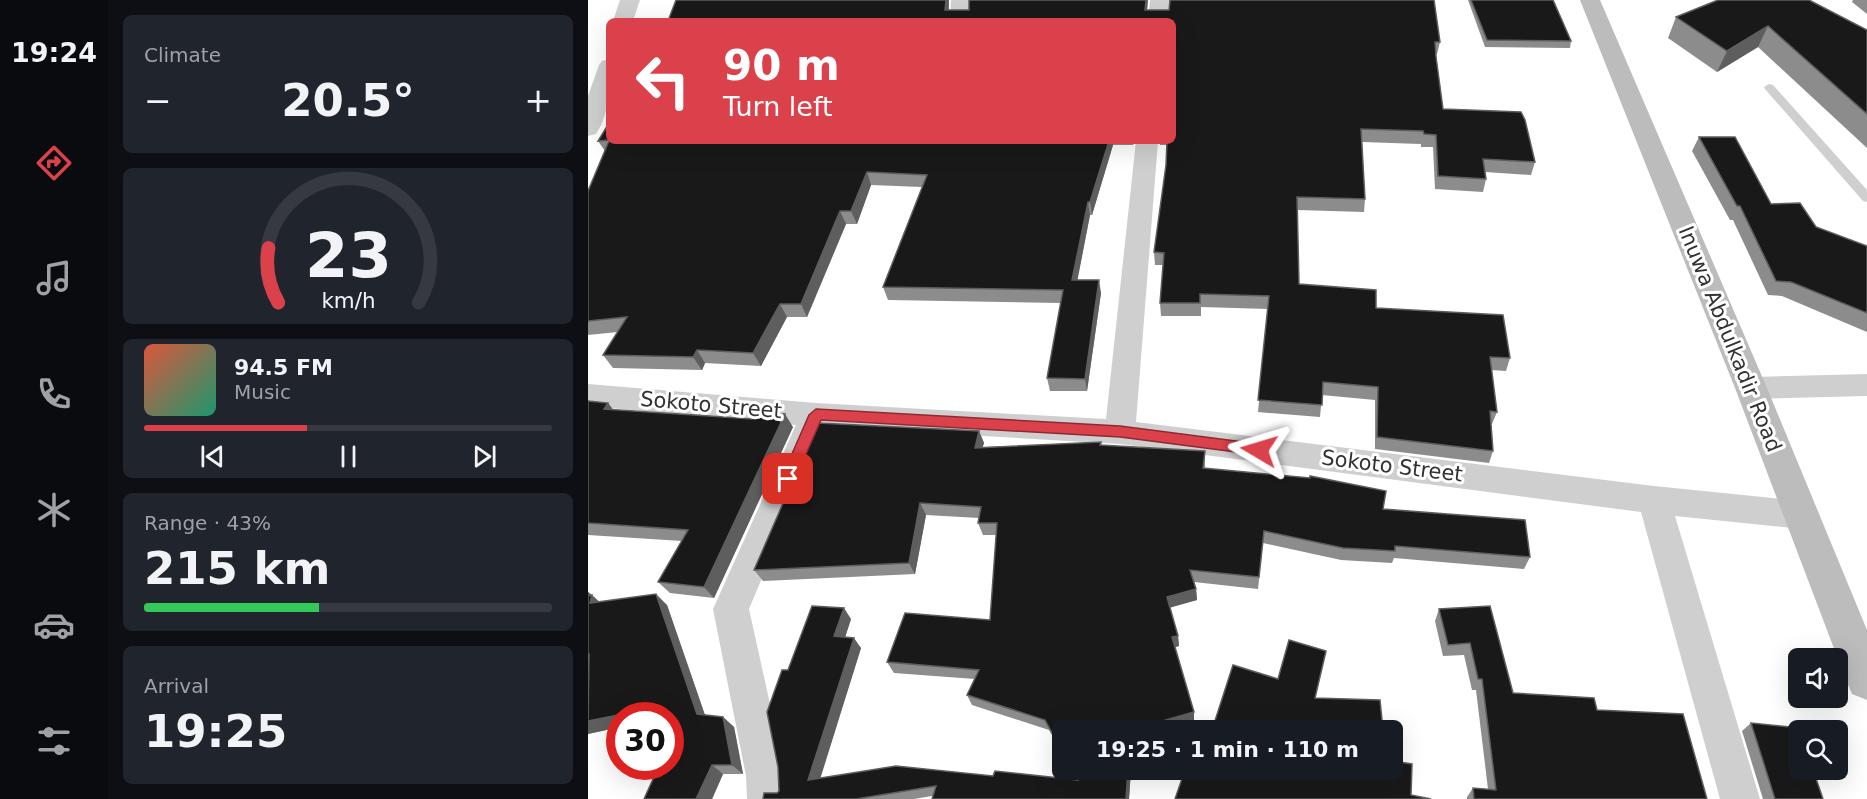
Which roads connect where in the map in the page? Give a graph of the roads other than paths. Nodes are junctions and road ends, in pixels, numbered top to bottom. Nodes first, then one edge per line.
1 (630, 0) edge
2 (961, 0) edge
3 (1160, 0) edge
4 (1590, 0) edge
5 (624, 18) edge
6 (960, 18) edge
7 (1158, 18) edge
8 (606, 74) edge
9 (1769, 87) dead end
10 (589, 124) edge
11 (1147, 144) edge
12 (1867, 198) edge
13 (1867, 385) edge
14 (1751, 388) junction
15 (588, 395) edge
16 (816, 415) junction
17 (1120, 432) junction
18 (1654, 500) junction
19 (1802, 514) junction
20 (1867, 680) edge
21 (766, 799) edge
22 (1740, 799) edge

1 - 5 street
2 - 6 street
3 - 7 street
4 - 14 main road, Inuwa Abdulkadir Road
8 - 10 street
9 - 12 lane
11 - 17 street
13 - 14 street
14 - 19 main road, Inuwa Abdulkadir Road
15 - 16 street, Sokoto Street
16 - 17 street, Sokoto Street
16 - 21 street
17 - 18 street, Sokoto Street
18 - 19 street, Sokoto Street
18 - 22 street
19 - 20 main road, Inuwa Abdulkadir Road

